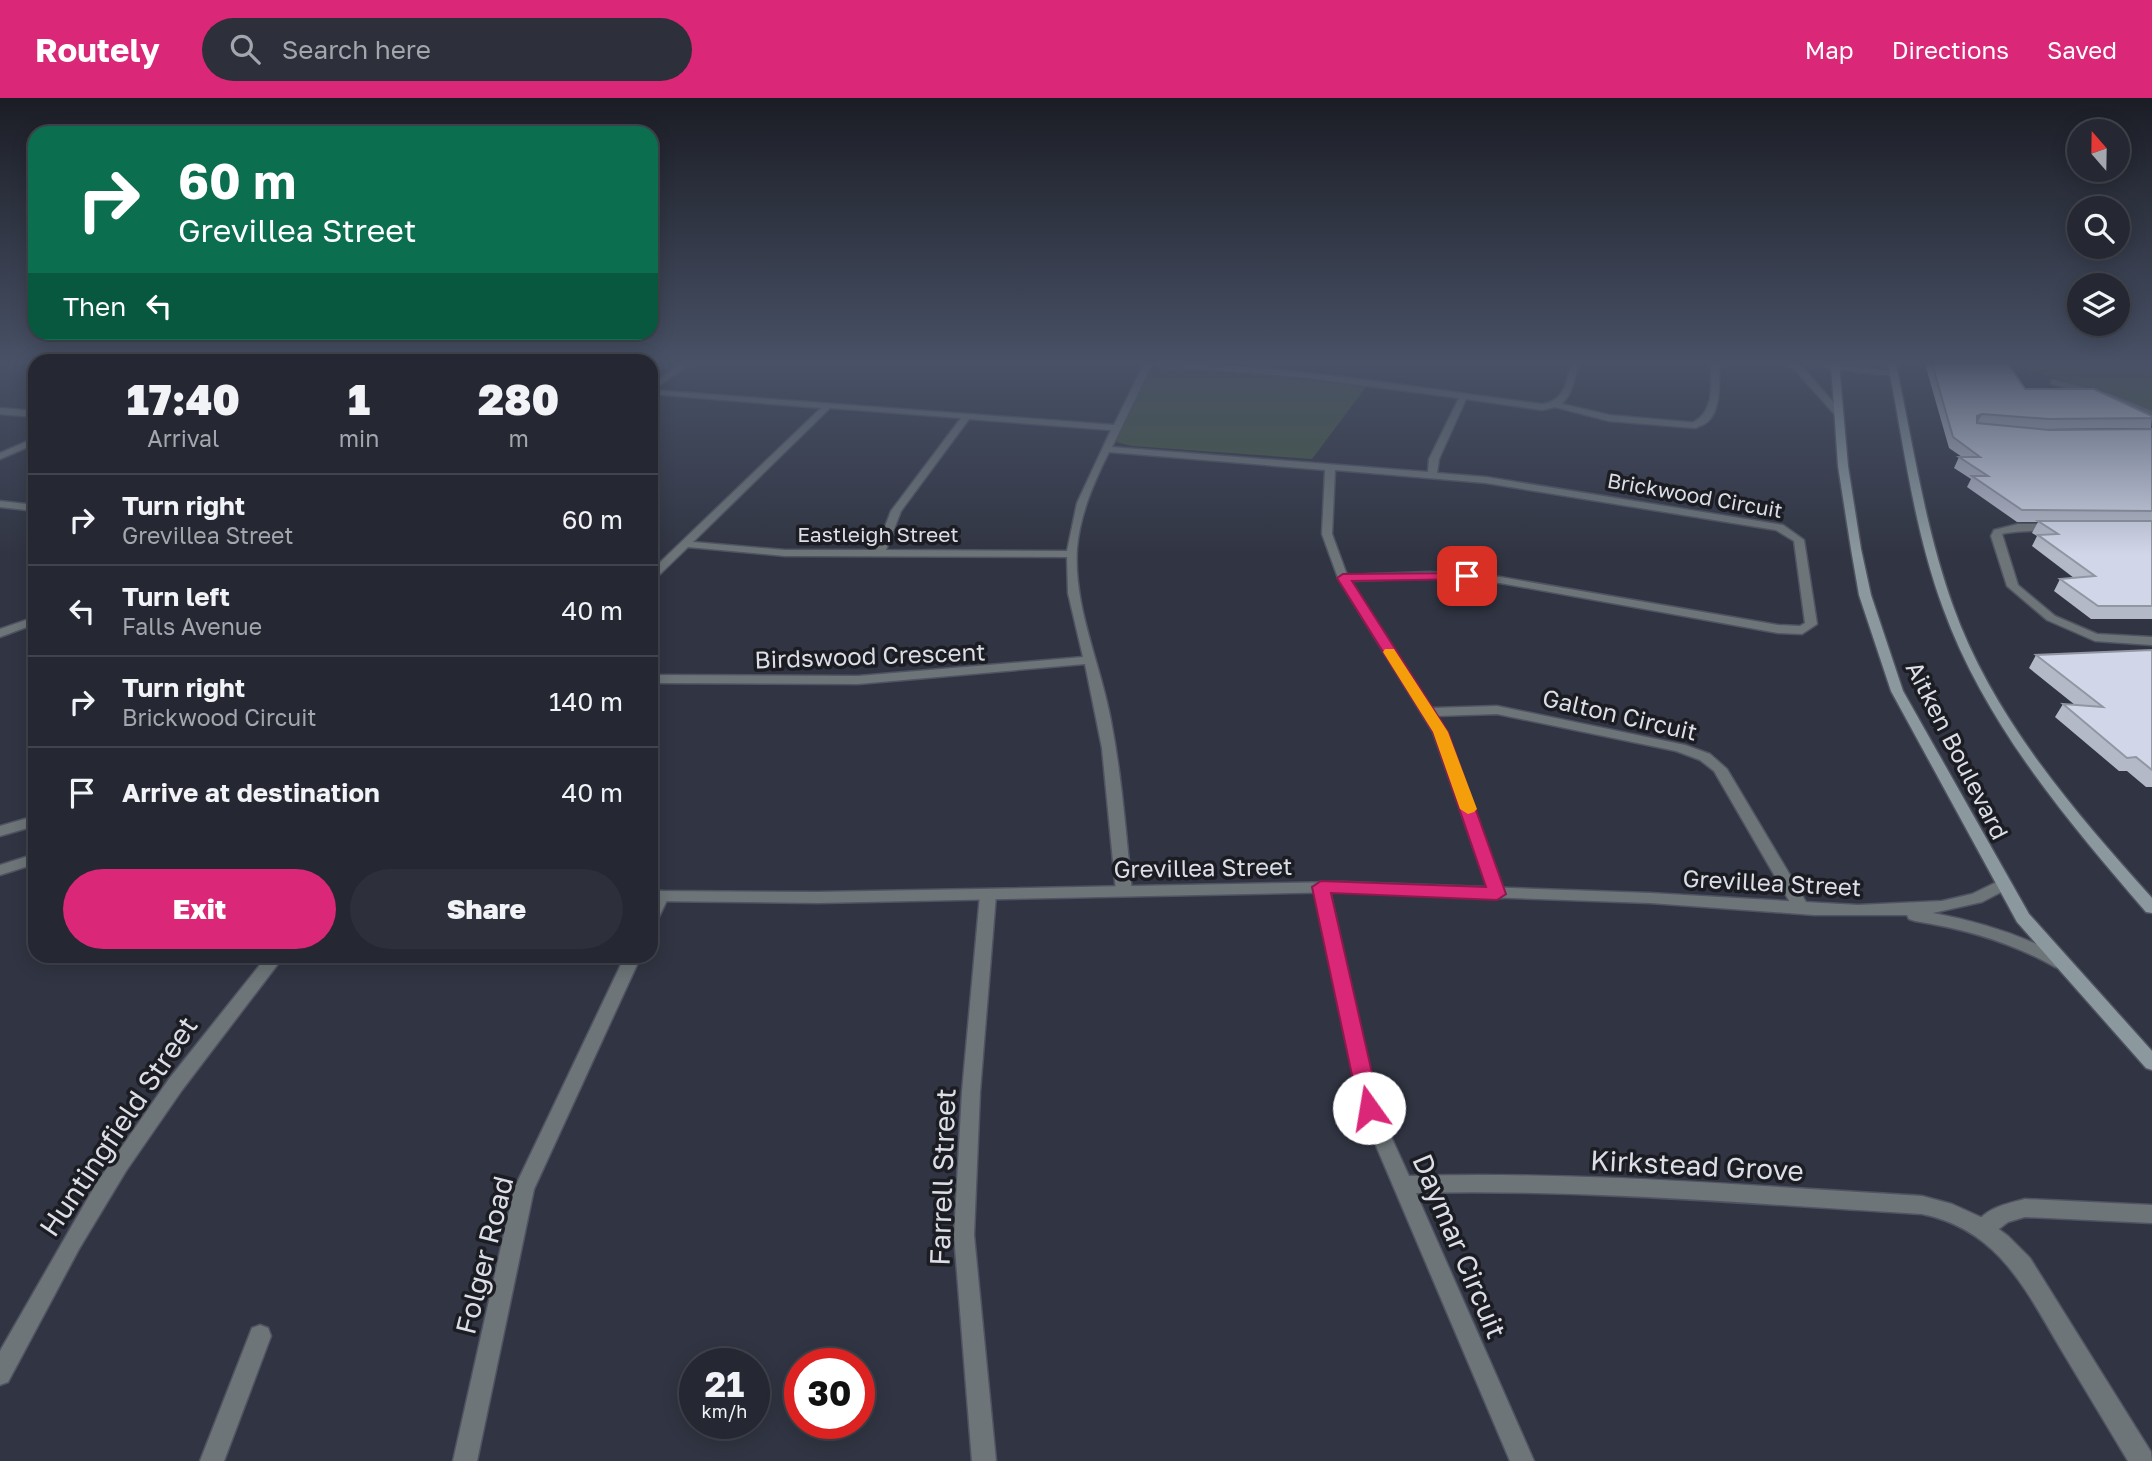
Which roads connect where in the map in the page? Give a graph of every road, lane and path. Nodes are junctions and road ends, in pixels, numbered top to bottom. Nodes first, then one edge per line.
1 (805, 428) edge
2 (958, 428) edge
3 (1112, 428) edge
4 (1117, 428) joint
5 (1449, 428) edge
6 (1841, 428) edge
7 (1906, 428) edge
8 (28, 444) edge
9 (1108, 449) junction
10 (0, 456) edge
11 (1330, 467) junction
12 (1432, 475) junction
13 (0, 504) edge
14 (28, 507) edge
15 (2072, 527) edge
16 (684, 544) junction
17 (880, 553) junction
18 (1072, 554) junction
19 (658, 570) edge
20 (1343, 578) junction
21 (28, 623) edge
22 (0, 633) edge
23 (2152, 641) edge
24 (1090, 660) junction
25 (658, 679) edge
26 (1429, 712) junction
27 (28, 819) edge
28 (28, 822) edge
29 (7, 827) edge
30 (28, 863) edge
31 (0, 870) edge
32 (0, 877) edge
33 (2003, 884) junction
34 (1321, 887) junction
35 (1124, 892) junction
36 (1497, 894) junction
37 (988, 895) junction
38 (658, 896) edge
39 (1801, 907) junction
40 (2152, 908) edge
41 (1882, 910) junction
42 (270, 963) edge
43 (630, 963) edge
44 (2061, 963) junction
45 (2152, 1063) edge
46 (1402, 1185) junction
47 (2152, 1213) edge
48 (1984, 1228) junction
49 (260, 1336) dead end
50 (0, 1374) edge
51 (212, 1461) edge
52 (465, 1461) edge
53 (984, 1461) edge
54 (1522, 1461) edge
55 (2142, 1461) edge

1 - 16 street
2 - 17 street
3 - 4 street
4 - 9 street
5 - 12 street
6 - 33 main road, Aitken Boulevard
7 - 40 main road
8 - 10 street
9 - 11 street, Brickwood Circuit
9 - 18 street
11 - 12 street, Brickwood Circuit
11 - 20 street
12 - 20 street, Brickwood Circuit
13 - 14 street
15 - 23 street
16 - 17 street, Eastleigh Street
16 - 19 street
17 - 18 street, Eastleigh Street
18 - 24 street
20 - 26 street
21 - 22 street
24 - 25 street, Birdswood Crescent
24 - 35 street
26 - 36 street
26 - 39 street, Galton Circuit
27 - 29 street
28 - 29 street
30 - 31 street
30 - 32 street
33 - 41 street
33 - 44 main road, Aitken Boulevard
34 - 35 street, Grevillea Street
34 - 36 street, Grevillea Street
34 - 46 street, Daymar Circuit
35 - 37 street, Grevillea Street
36 - 39 street, Grevillea Street
37 - 38 street, Grevillea Street
37 - 53 street, Farrell Street
39 - 41 street, Grevillea Street
41 - 44 street
42 - 50 street, Huntingfield Street
43 - 52 street, Folger Road
44 - 45 main road, Aitken Boulevard
46 - 48 street, Kirkstead Grove
46 - 54 street, Daymar Circuit
47 - 48 street
48 - 55 street, Kirkstead Grove
49 - 51 street

